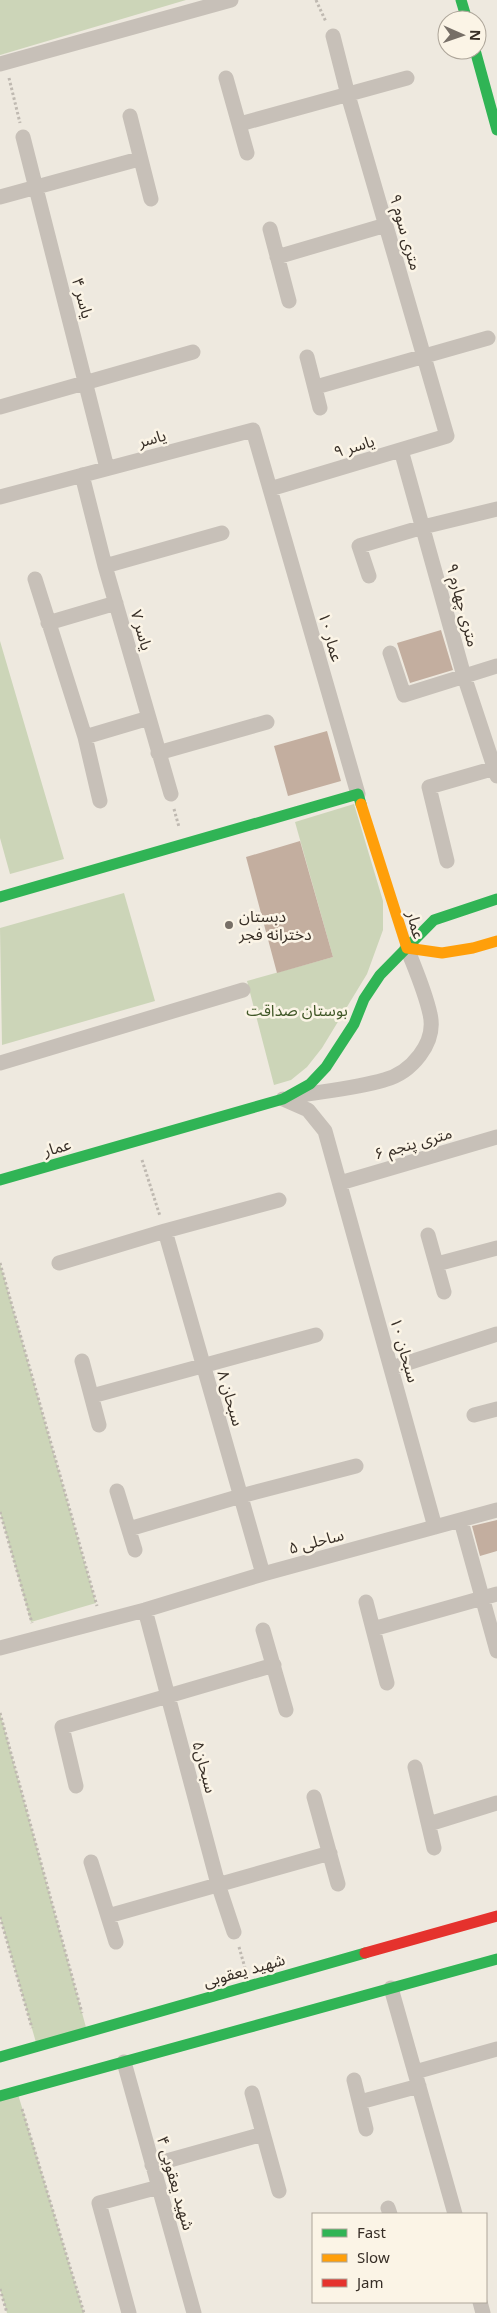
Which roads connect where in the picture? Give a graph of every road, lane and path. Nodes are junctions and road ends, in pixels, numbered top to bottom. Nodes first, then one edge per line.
1 (231, 0) edge
2 (316, 0) edge
3 (333, 36) joint
4 (478, 60) edge
5 (3, 63) edge
6 (226, 78) dead end
7 (407, 78) dead end
8 (348, 95) junction
9 (130, 116) dead end
10 (240, 124) junction
11 (497, 130) edge
12 (23, 137) joint
13 (247, 153) dead end
14 (139, 159) junction
15 (36, 187) junction
16 (0, 197) edge
17 (151, 199) dead end
18 (386, 225) junction
19 (270, 230) dead end
20 (278, 257) junction
21 (290, 301) dead end
22 (488, 338) dead end
23 (193, 352) dead end
24 (307, 357) dead end
25 (423, 357) junction
26 (87, 384) junction
27 (316, 387) junction
28 (0, 407) edge
29 (320, 408) dead end
30 (447, 436) joint
31 (401, 450) junction
32 (107, 468) junction
33 (82, 474) junction
34 (270, 489) junction
35 (0, 496) edge
36 (497, 509) edge
37 (423, 527) junction
38 (222, 533) dead end
39 (105, 566) junction
40 (368, 576) dead end
41 (34, 580) dead end
42 (116, 603) junction
43 (48, 623) junction
44 (390, 653) dead end
45 (497, 666) edge
46 (464, 676) junction
47 (148, 718) junction
48 (267, 722) dead end
49 (85, 737) junction
50 (158, 753) junction
51 (496, 772) edge
52 (171, 794) joint
53 (358, 794) junction
54 (100, 801) dead end
55 (183, 845) junction
56 (447, 860) dead end
57 (0, 897) edge
58 (497, 899) edge
59 (497, 941) edge
60 (408, 948) junction
61 (243, 990) dead end
62 (0, 1063) edge
63 (283, 1099) junction
64 (497, 1137) edge
65 (136, 1141) junction
66 (0, 1180) edge
67 (340, 1183) junction
68 (280, 1200) dead end
69 (165, 1231) junction
70 (428, 1235) dead end
71 (497, 1248) edge
72 (59, 1263) dead end
73 (0, 1264) edge
74 (437, 1264) junction
75 (444, 1292) dead end
76 (497, 1334) edge
77 (316, 1335) dead end
78 (82, 1361) dead end
79 (204, 1365) junction
80 (392, 1368) junction
81 (92, 1396) junction
82 (497, 1409) edge
83 (474, 1415) dead end
84 (99, 1425) dead end
85 (356, 1466) dead end
86 (117, 1491) dead end
87 (240, 1496) junction
88 (497, 1510) edge
89 (0, 1512) edge
90 (461, 1521) junction
91 (435, 1527) junction
92 (129, 1529) junction
93 (135, 1550) dead end
94 (263, 1574) junction
95 (497, 1594) edge
96 (482, 1599) junction
97 (366, 1602) dead end
98 (96, 1603) dead end
99 (145, 1610) junction
100 (373, 1629) junction
101 (264, 1630) dead end
102 (39, 1637) junction
103 (0, 1648) edge
104 (497, 1651) edge
105 (274, 1665) junction
106 (387, 1683) dead end
107 (167, 1695) junction
108 (286, 1710) dead end
109 (0, 1713) edge
110 (415, 1768) dead end
111 (76, 1786) dead end
112 (314, 1797) dead end
113 (497, 1803) edge
114 (429, 1824) junction
115 (434, 1848) dead end
116 (330, 1853) junction
117 (91, 1862) dead end
118 (218, 1884) junction
119 (338, 1884) dead end
120 (108, 1916) junction
121 (497, 1916) edge
122 (0, 1917) edge
123 (234, 1932) joint
124 (116, 1942) dead end
125 (497, 1959) edge
126 (250, 1985) junction
127 (391, 1988) junction
128 (87, 2031) junction
129 (37, 2046) junction
130 (497, 2048) edge
131 (0, 2056) edge
132 (124, 2062) junction
133 (417, 2079) junction
134 (354, 2080) dead end
135 (17, 2091) junction
136 (252, 2093) dead end
137 (0, 2096) edge
138 (360, 2102) junction
139 (366, 2129) dead end
140 (263, 2134) junction
141 (152, 2165) junction
142 (158, 2186) junction
143 (279, 2191) dead end
144 (455, 2213) edge
145 (0, 2289) edge
146 (7, 2313) edge
147 (84, 2313) edge
148 (129, 2313) edge
149 (194, 2313) edge

1 - 5 street
2 - 3 path
3 - 8 street, ۹ متری سوم
4 - 11 street
5 - 12 path
6 - 10 street
7 - 8 street
8 - 10 street
8 - 18 street, ۹ متری سوم
9 - 14 street
10 - 13 street
12 - 15 street, یاسر ۴
14 - 15 street
14 - 17 street
15 - 16 street
15 - 26 street, یاسر ۴
18 - 20 street
18 - 25 street, ۹ متری سوم
19 - 20 street
20 - 21 street
22 - 25 street
23 - 26 street
24 - 27 street
25 - 27 street
25 - 30 street, ۹ متری سوم
26 - 28 street
26 - 32 street, یاسر ۴
27 - 29 street
30 - 31 street, یاسر ۹
31 - 34 street, یاسر ۹
31 - 37 street, ۹ متری چهارم
32 - 33 street, یاسر
32 - 34 street, یاسر
33 - 35 street, یاسر
33 - 39 street, یاسر ۷
34 - 53 street, عمار ۱۰
36 - 37 street
37 - 40 street
37 - 46 street, ۹ متری چهارم
38 - 39 street
39 - 42 street, یاسر ۷
41 - 43 street
42 - 43 street
42 - 47 street, یاسر ۷
43 - 49 street
44 - 46 street
45 - 46 street
46 - 51 street, ۹ متری چهارم
47 - 49 street
47 - 50 street, یاسر ۷
48 - 50 street
49 - 54 street
50 - 52 street, یاسر ۷
51 - 56 street
52 - 55 path
53 - 55 street
53 - 60 street, عمار
55 - 57 street
58 - 60 street
59 - 60 street
60 - 63 street, عمار
60 - 63 street
61 - 62 street
63 - 65 street, عمار
63 - 67 street, سبحان ۱۰
64 - 67 street, ۶ متری پنجم
65 - 66 street, عمار
65 - 69 path
67 - 80 street, سبحان ۱۰
68 - 69 street
69 - 72 street
69 - 79 street, سبحان ۸
70 - 74 street
71 - 74 street
73 - 98 path
74 - 75 street
76 - 80 street
77 - 79 street
78 - 81 street
79 - 81 street
79 - 87 street, سبحان ۸
80 - 91 street, سبحان ۱۰
81 - 84 street
82 - 83 street
85 - 87 street
86 - 92 street
87 - 92 street
87 - 94 street, سبحان ۸
88 - 90 street, ساحلی ۵
89 - 102 path
90 - 91 street, ساحلی ۵
90 - 96 street
91 - 94 street, ساحلی ۵
92 - 93 street
94 - 99 street, ساحلی ۵
95 - 96 street
96 - 100 street
96 - 104 street
97 - 100 street
99 - 102 street, ساحلی ۵
99 - 107 street, سبحان۵
100 - 106 street
101 - 105 street
102 - 103 street, ساحلی ۵
105 - 107 street
105 - 108 street
107 - 111 street
107 - 118 street, سبحان۵
109 - 128 path
110 - 114 street
112 - 116 street
113 - 114 street
114 - 115 street
116 - 118 street
116 - 119 street
117 - 120 street
118 - 120 street
118 - 123 street, سبحان۵
120 - 124 street
121 - 126 street, شهید یعقوبی
122 - 129 path
123 - 126 path
125 - 127 street
126 - 128 street, شهید یعقوبی
127 - 132 street
127 - 133 street
128 - 129 street, شهید یعقوبی
129 - 131 street, شهید یعقوبی
130 - 133 street
132 - 135 street
132 - 141 street, شهید یعقوبی ۴
133 - 138 street
133 - 144 street
134 - 138 street
135 - 137 street
135 - 147 path
136 - 140 street
138 - 139 street
140 - 141 street
140 - 143 street
141 - 142 street, شهید یعقوبی ۴
142 - 148 street
142 - 149 street, شهید یعقوبی ۴
145 - 146 path

